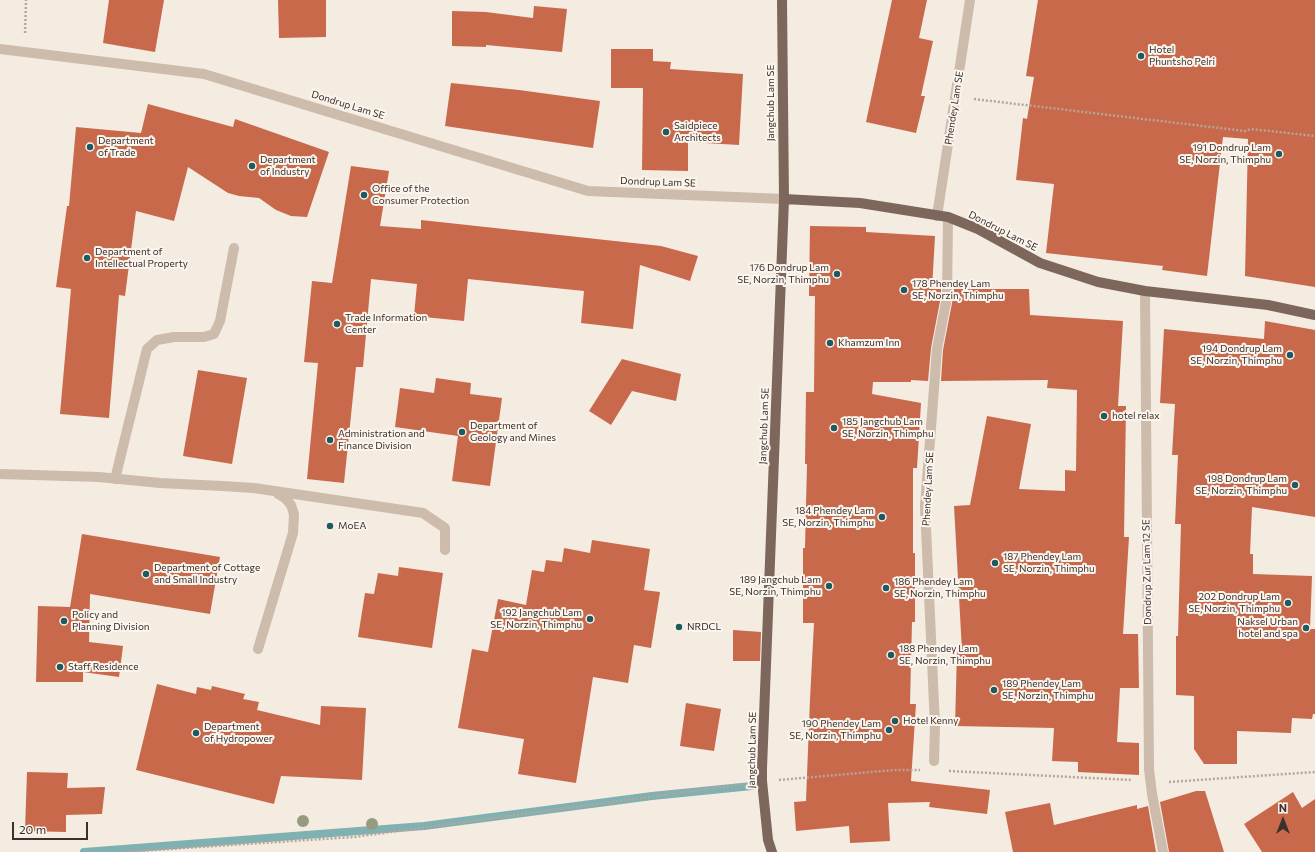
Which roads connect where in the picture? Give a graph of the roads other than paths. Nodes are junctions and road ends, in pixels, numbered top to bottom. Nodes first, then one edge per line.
1 (782, 0) edge
2 (970, 0) edge
3 (0, 49) edge
4 (784, 199) junction
5 (937, 216) junction
6 (948, 217) junction
7 (234, 248) dead end
8 (1145, 291) junction
9 (1315, 315) edge
10 (0, 474) edge
11 (115, 479) junction
12 (272, 492) junction
13 (445, 550) dead end
14 (258, 649) dead end
15 (934, 761) dead end
16 (772, 852) edge
17 (1163, 852) edge

1 - 4 main road, Jangchub Lam SE
2 - 5 street, Phendey Lam SE
3 - 4 street, Dondrup Lam SE
4 - 5 main road, Dondrup Lam SE
4 - 16 main road, Jangchub Lam SE
5 - 6 main road, Dondrup Lam SE
6 - 8 main road, Dondrup Lam SE
6 - 15 street, Phendey Lam SE
7 - 11 street
8 - 9 main road, Dondrup Lam SE
8 - 17 street, Dondrup Zur Lam 12 SE
10 - 11 street
11 - 12 street
12 - 13 street
12 - 14 street

